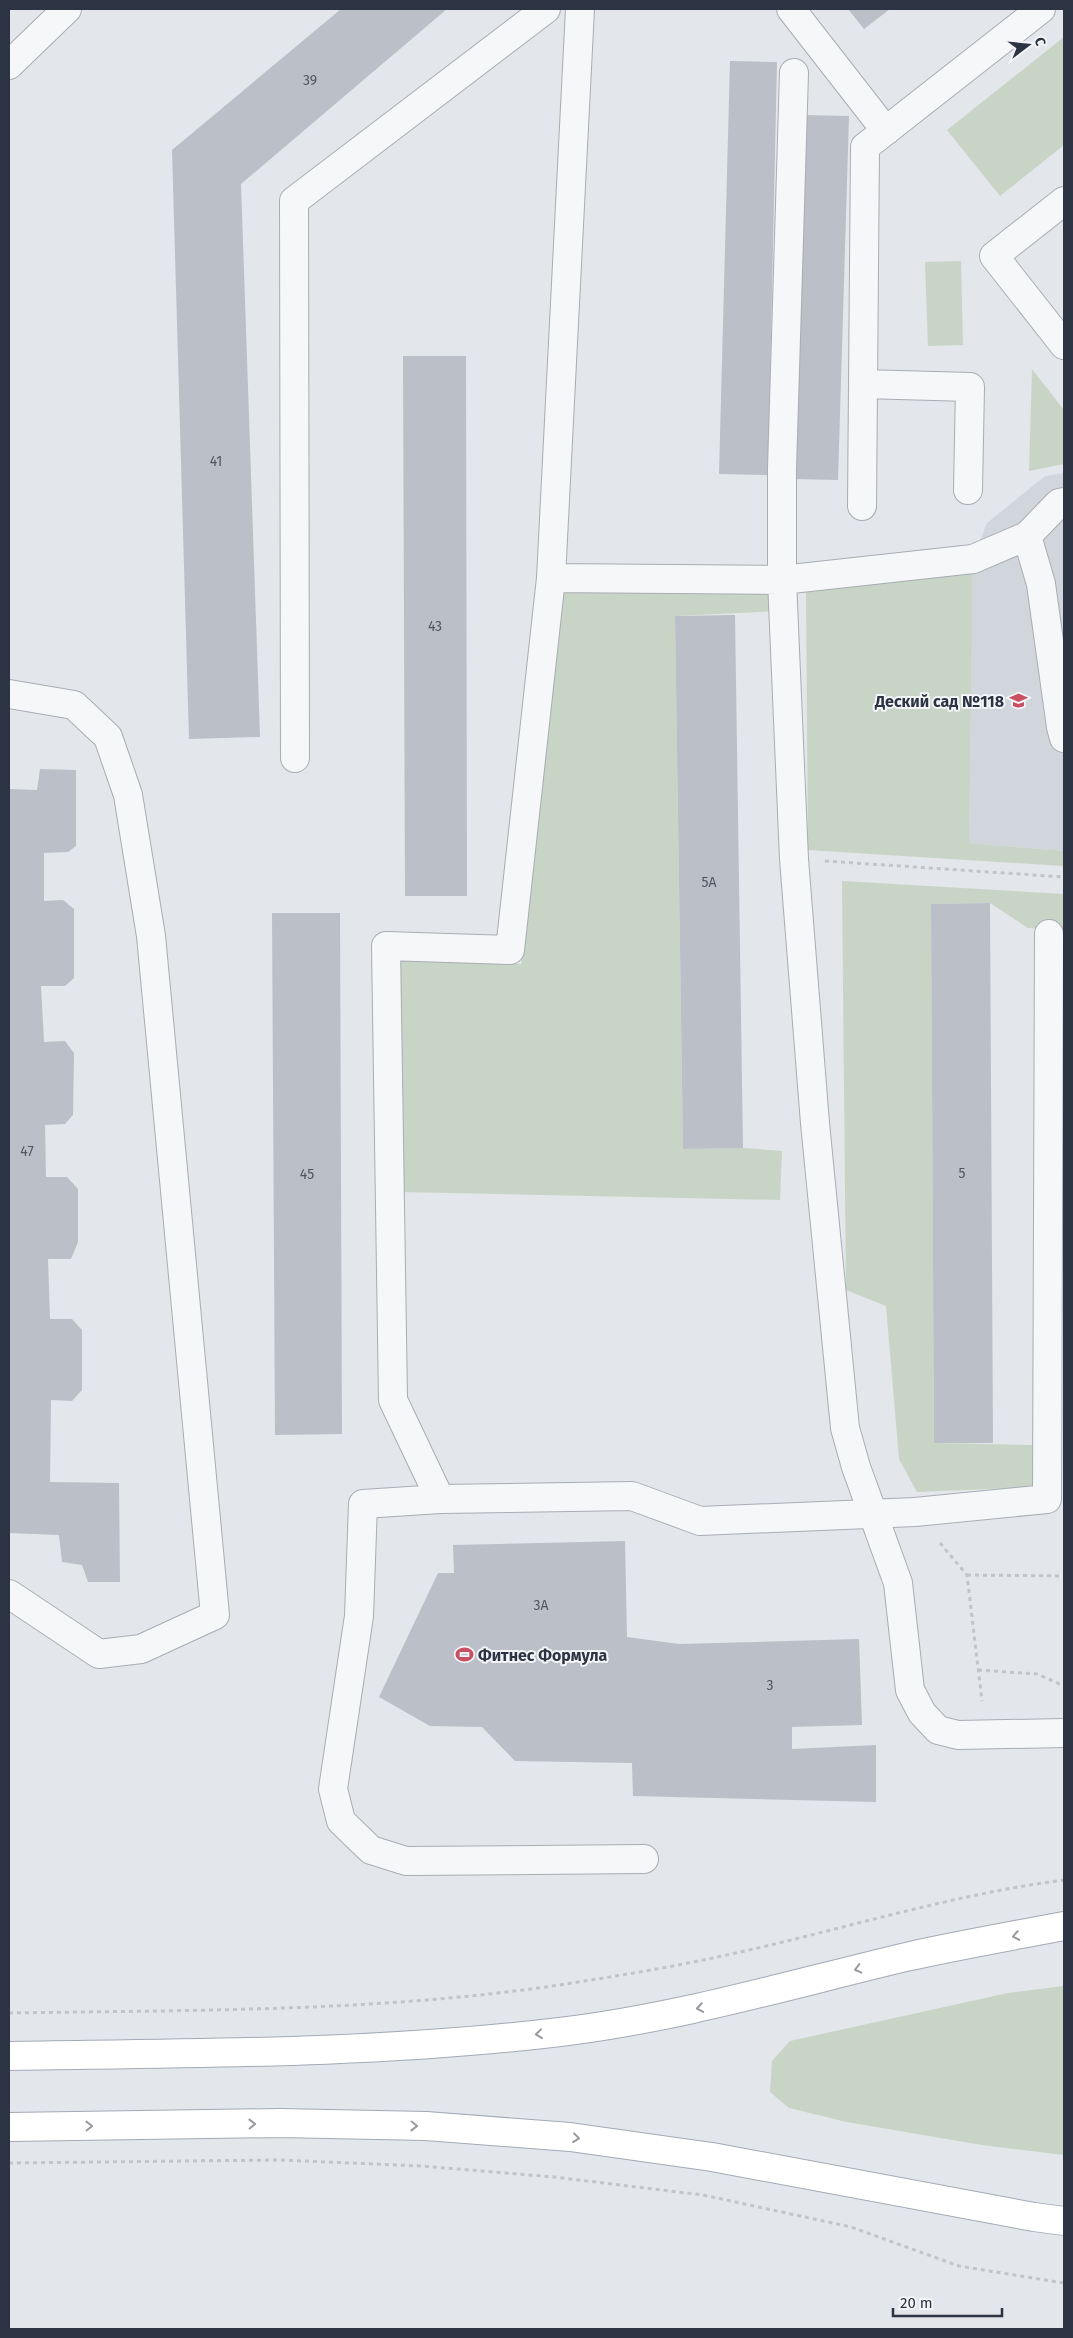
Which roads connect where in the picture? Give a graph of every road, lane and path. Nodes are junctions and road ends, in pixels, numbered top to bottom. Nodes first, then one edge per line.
1 (67, 9) edge
2 (546, 9) edge
3 (580, 9) edge
4 (791, 9) edge
5 (1041, 9) edge
6 (9, 65) edge
7 (794, 73) dead end
8 (886, 131) junction
9 (1064, 200) edge
10 (1064, 344) edge
11 (863, 384) junction
12 (968, 490) dead end
13 (1064, 502) edge
14 (862, 506) dead end
15 (1027, 536) junction
16 (551, 578) junction
17 (782, 580) junction
18 (9, 694) edge
19 (1064, 738) edge
20 (295, 758) dead end
21 (819, 860) dead end
22 (1064, 877) edge
23 (1049, 934) dead end
24 (1056, 1498) edge
25 (440, 1499) junction
26 (915, 1512) junction
27 (873, 1513) junction
28 (966, 1575) junction
29 (1064, 1576) edge
30 (9, 1594) edge
31 (978, 1670) junction
32 (1064, 1686) edge
33 (1064, 1732) edge
34 (986, 1734) junction
35 (644, 1859) dead end
36 (1064, 1880) edge
37 (1064, 1926) edge
38 (9, 2013) edge
39 (9, 2056) edge
40 (9, 2127) edge
41 (9, 2163) edge
42 (1064, 2221) edge
43 (1064, 2283) edge

1 - 6 street
2 - 20 street
3 - 16 street
4 - 8 street
5 - 8 street
7 - 17 street
8 - 11 street
9 - 10 street
11 - 12 street
11 - 14 street
13 - 15 street
15 - 17 street
15 - 19 street
16 - 17 street
16 - 25 street
17 - 27 street
18 - 30 street
21 - 22 path
23 - 24 street
24 - 26 street
25 - 27 street
25 - 35 street
26 - 27 street
26 - 28 path
27 - 34 street
28 - 29 path
28 - 31 path
31 - 32 path
31 - 34 path
33 - 34 street
36 - 38 path
37 -> 39 main road
40 -> 42 main road
41 - 43 path

